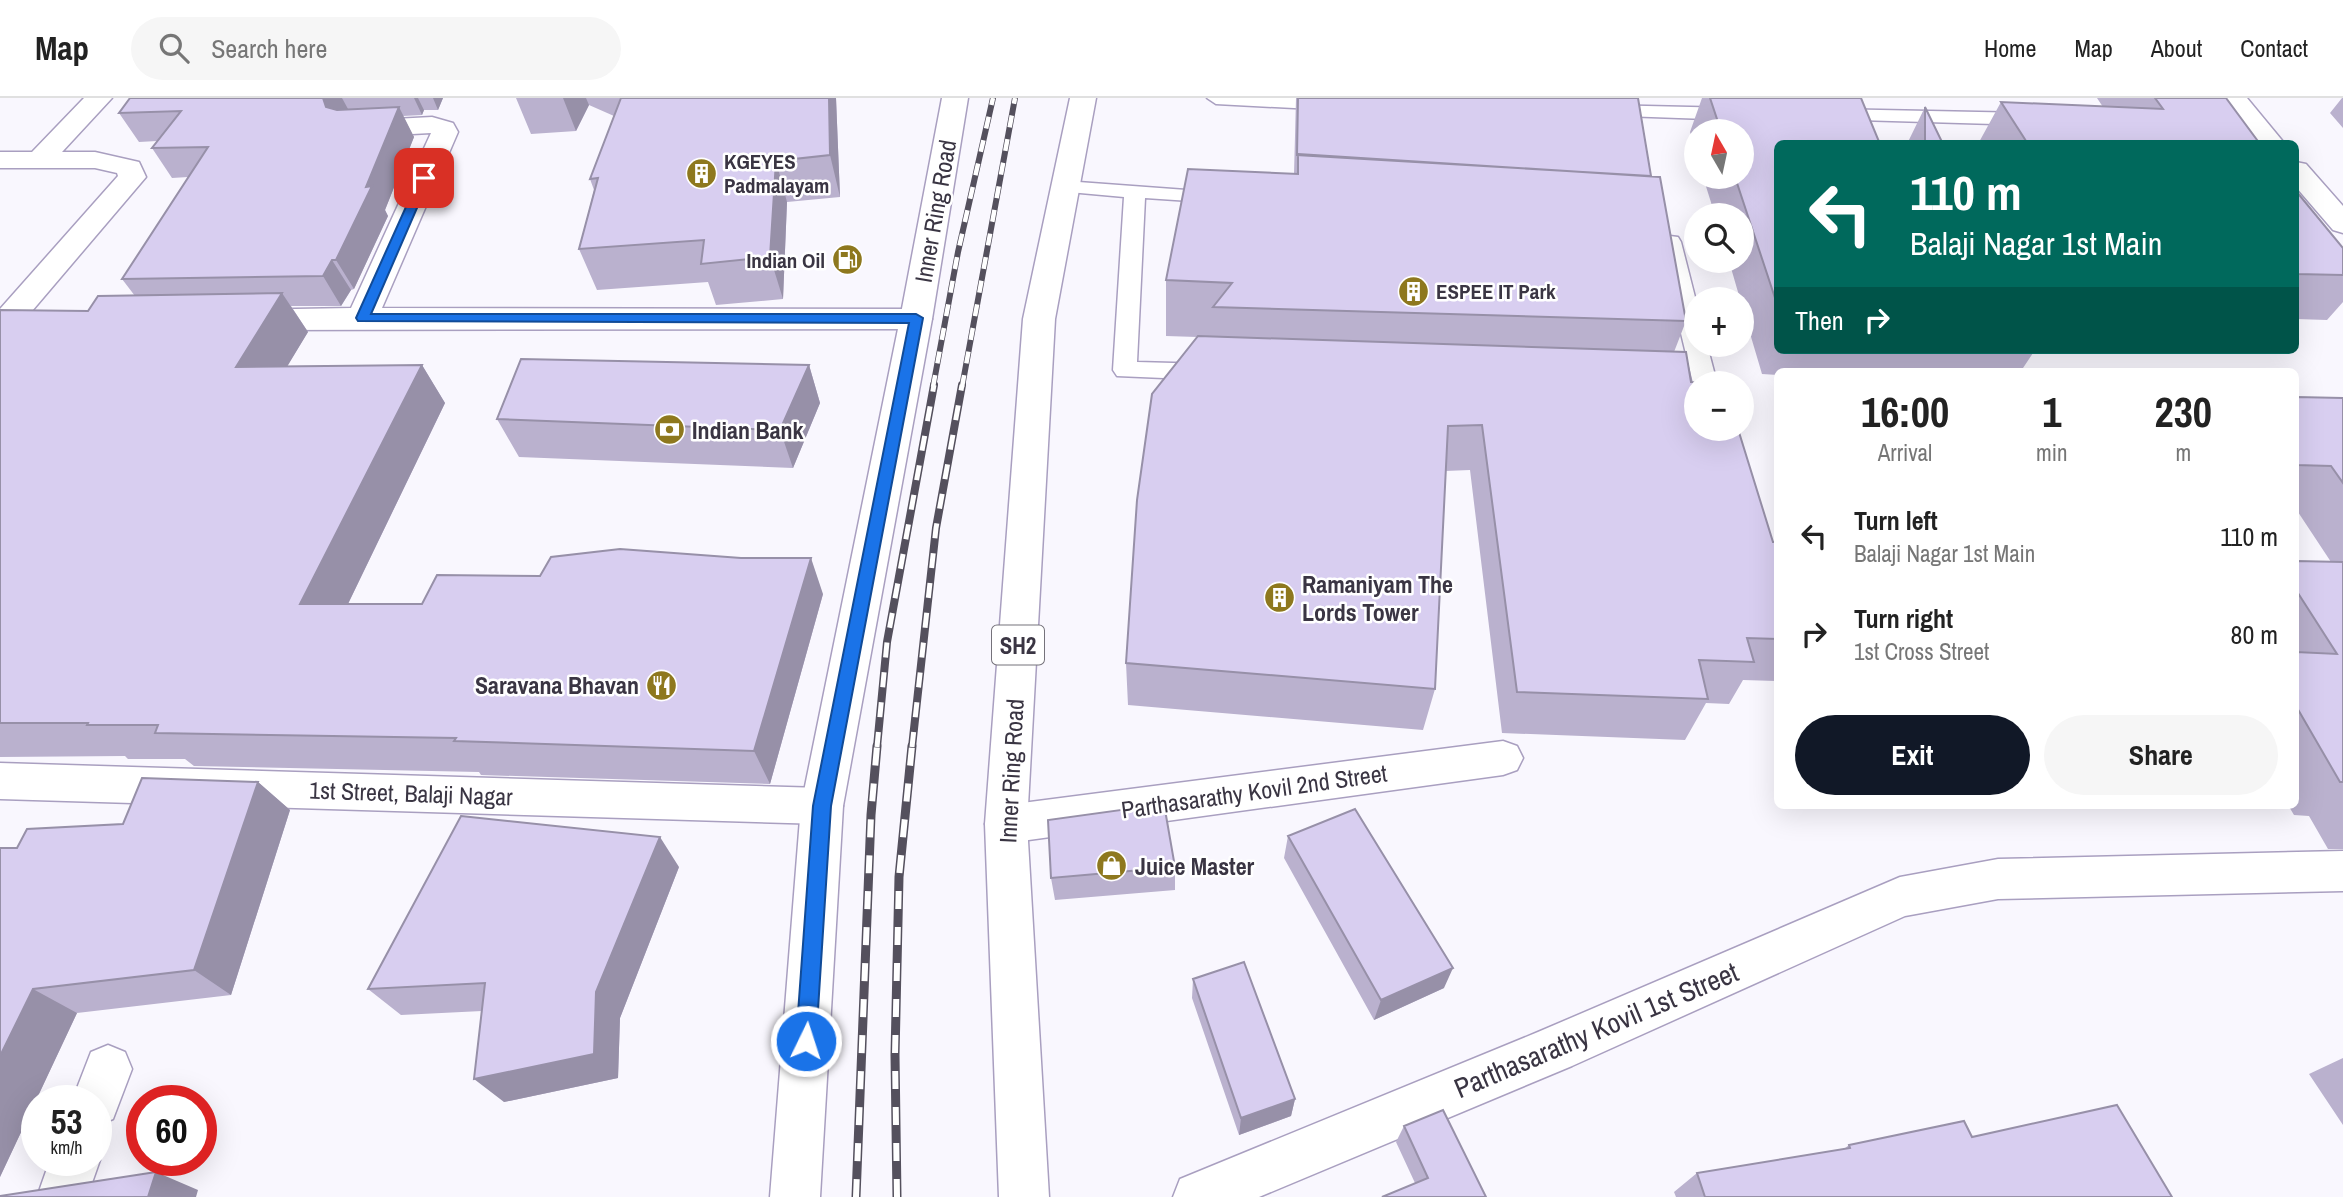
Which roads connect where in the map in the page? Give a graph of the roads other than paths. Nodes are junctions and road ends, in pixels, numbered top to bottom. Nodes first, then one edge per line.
1 (99, 98) edge
2 (955, 98) edge
3 (1083, 98) edge
4 (1216, 98) edge
5 (1353, 106) edge
6 (1587, 111) edge
7 (1752, 114) edge
8 (1807, 115) edge
9 (2240, 115) edge
10 (2042, 119) edge
11 (355, 129) edge
12 (2268, 140) edge
13 (0, 160) edge
14 (39, 160) junction
15 (2299, 173) edge
16 (1065, 187) junction
17 (1135, 191) junction
18 (1247, 198) edge
19 (2339, 215) edge
20 (1665, 225) edge
21 (362, 318) junction
22 (916, 318) junction
23 (215, 321) edge
24 (2, 324) edge
25 (44, 324) edge
26 (1691, 371) edge
27 (1236, 373) edge
28 (1503, 758) dead end
29 (0, 781) edge
30 (822, 806) junction
31 (1006, 824) junction
32 (2343, 871) edge
33 (69, 1176) edge
34 (62, 1197) edge
35 (795, 1197) edge
36 (1024, 1197) edge
37 (1198, 1197) edge

1 - 14 street
2 - 22 street, Inner Ring Road
3 - 16 street, Inner Ring Road / SH2
4 - 5 lane
6 - 7 lane
8 - 10 lane
9 - 12 street
11 - 21 street
13 - 14 street
14 - 24 street
15 - 19 street
16 - 17 lane
16 - 31 street, Inner Ring Road / SH2
17 - 18 lane
17 - 27 lane
20 - 26 lane
21 - 22 street
21 - 23 street
22 - 30 street, Inner Ring Road
24 - 25 street
28 - 31 street, Parthasarathy Kovil 2nd Street
29 - 30 street, 1st Street, Balaji Nagar
30 - 35 street, Inner Ring Road
31 - 36 street, Inner Ring Road / SH2
32 - 37 street, Parthasarathy Kovil 1st Street
33 - 34 street

